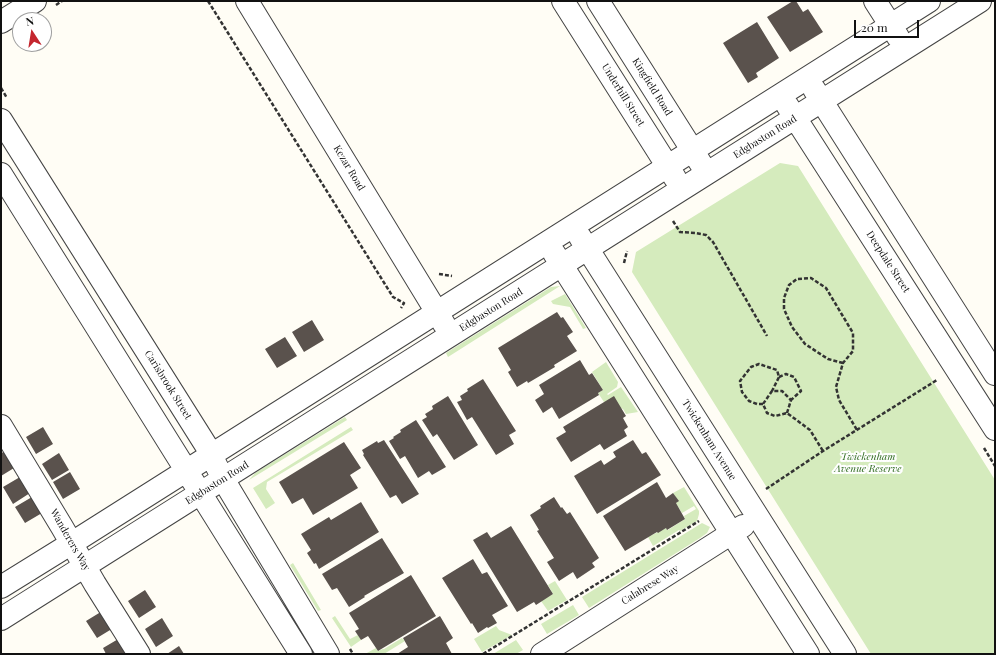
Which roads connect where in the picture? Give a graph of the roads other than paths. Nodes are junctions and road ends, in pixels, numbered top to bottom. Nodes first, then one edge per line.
1 (35, 1) edge
2 (247, 1) edge
3 (563, 1) edge
4 (598, 1) edge
5 (875, 1) edge
6 (980, 1) edge
7 (917, 4) edge
8 (1, 22) edge
9 (891, 26) junction
10 (928, 34) junction
11 (905, 48) junction
12 (807, 78) junction
13 (781, 95) junction
14 (822, 101) junction
15 (795, 118) junction
16 (1, 120) edge
17 (692, 151) junction
18 (668, 167) junction
19 (1, 174) edge
20 (707, 174) junction
21 (682, 189) junction
22 (573, 226) junction
23 (547, 243) junction
24 (587, 249) junction
25 (562, 265) junction
26 (437, 312) junction
27 (450, 335) junction
28 (995, 374) edge
29 (994, 425) edge
30 (1, 426) edge
31 (211, 454) junction
32 (186, 471) junction
33 (223, 479) junction
34 (200, 493) junction
35 (758, 516) junction
36 (732, 533) junction
37 (72, 543) junction
38 (85, 566) junction
39 (1, 587) edge
40 (1, 619) edge
41 (139, 654) edge
42 (300, 654) edge
43 (328, 654) edge
44 (542, 654) edge
45 (808, 654) edge
46 (845, 654) edge

1 - 8 street
2 - 26 street, Kezar Road
3 - 18 street, Underhill Street
4 - 17 street, Kingfield Road
5 - 9 street
6 - 10 street, Edgbaston Road
7 - 9 street
7 - 10 street
9 - 11 street
9 - 12 street
10 - 11 street, Edgbaston Road
11 - 14 street, Edgbaston Road
12 - 13 street
12 - 14 street
13 - 15 street, Deepdale Street
13 - 17 street
14 - 15 street, Edgbaston Road
14 - 28 street
15 - 20 street, Edgbaston Road
15 - 29 street, Deepdale Street
16 - 31 street, Carisbrook Street
17 - 18 street
17 - 20 street, Kingfield Road
18 - 21 street, Underhill Street
18 - 22 street
19 - 32 street
20 - 21 street, Edgbaston Road
21 - 24 street, Edgbaston Road
22 - 23 street
22 - 24 street, Twickenham Avenue
23 - 25 street
23 - 26 street
24 - 25 street, Edgbaston Road
24 - 35 street, Twickenham Avenue
25 - 27 street, Edgbaston Road
25 - 36 street
26 - 27 street, Kezar Road
26 - 31 street
27 - 33 street, Edgbaston Road
30 - 37 street, Wanderers Way
31 - 32 street
31 - 33 street, Carisbrook Street
32 - 34 street
32 - 37 street
33 - 34 street, Edgbaston Road
33 - 43 street, Carisbrook Street
34 - 38 street, Edgbaston Road
34 - 42 street
35 - 36 street, Calabrese Way
35 - 46 street, Twickenham Avenue
36 - 44 street, Calabrese Way
36 - 45 street
37 - 38 street, Wanderers Way
37 - 39 street
38 - 40 street, Edgbaston Road
38 - 41 street, Wanderers Way

